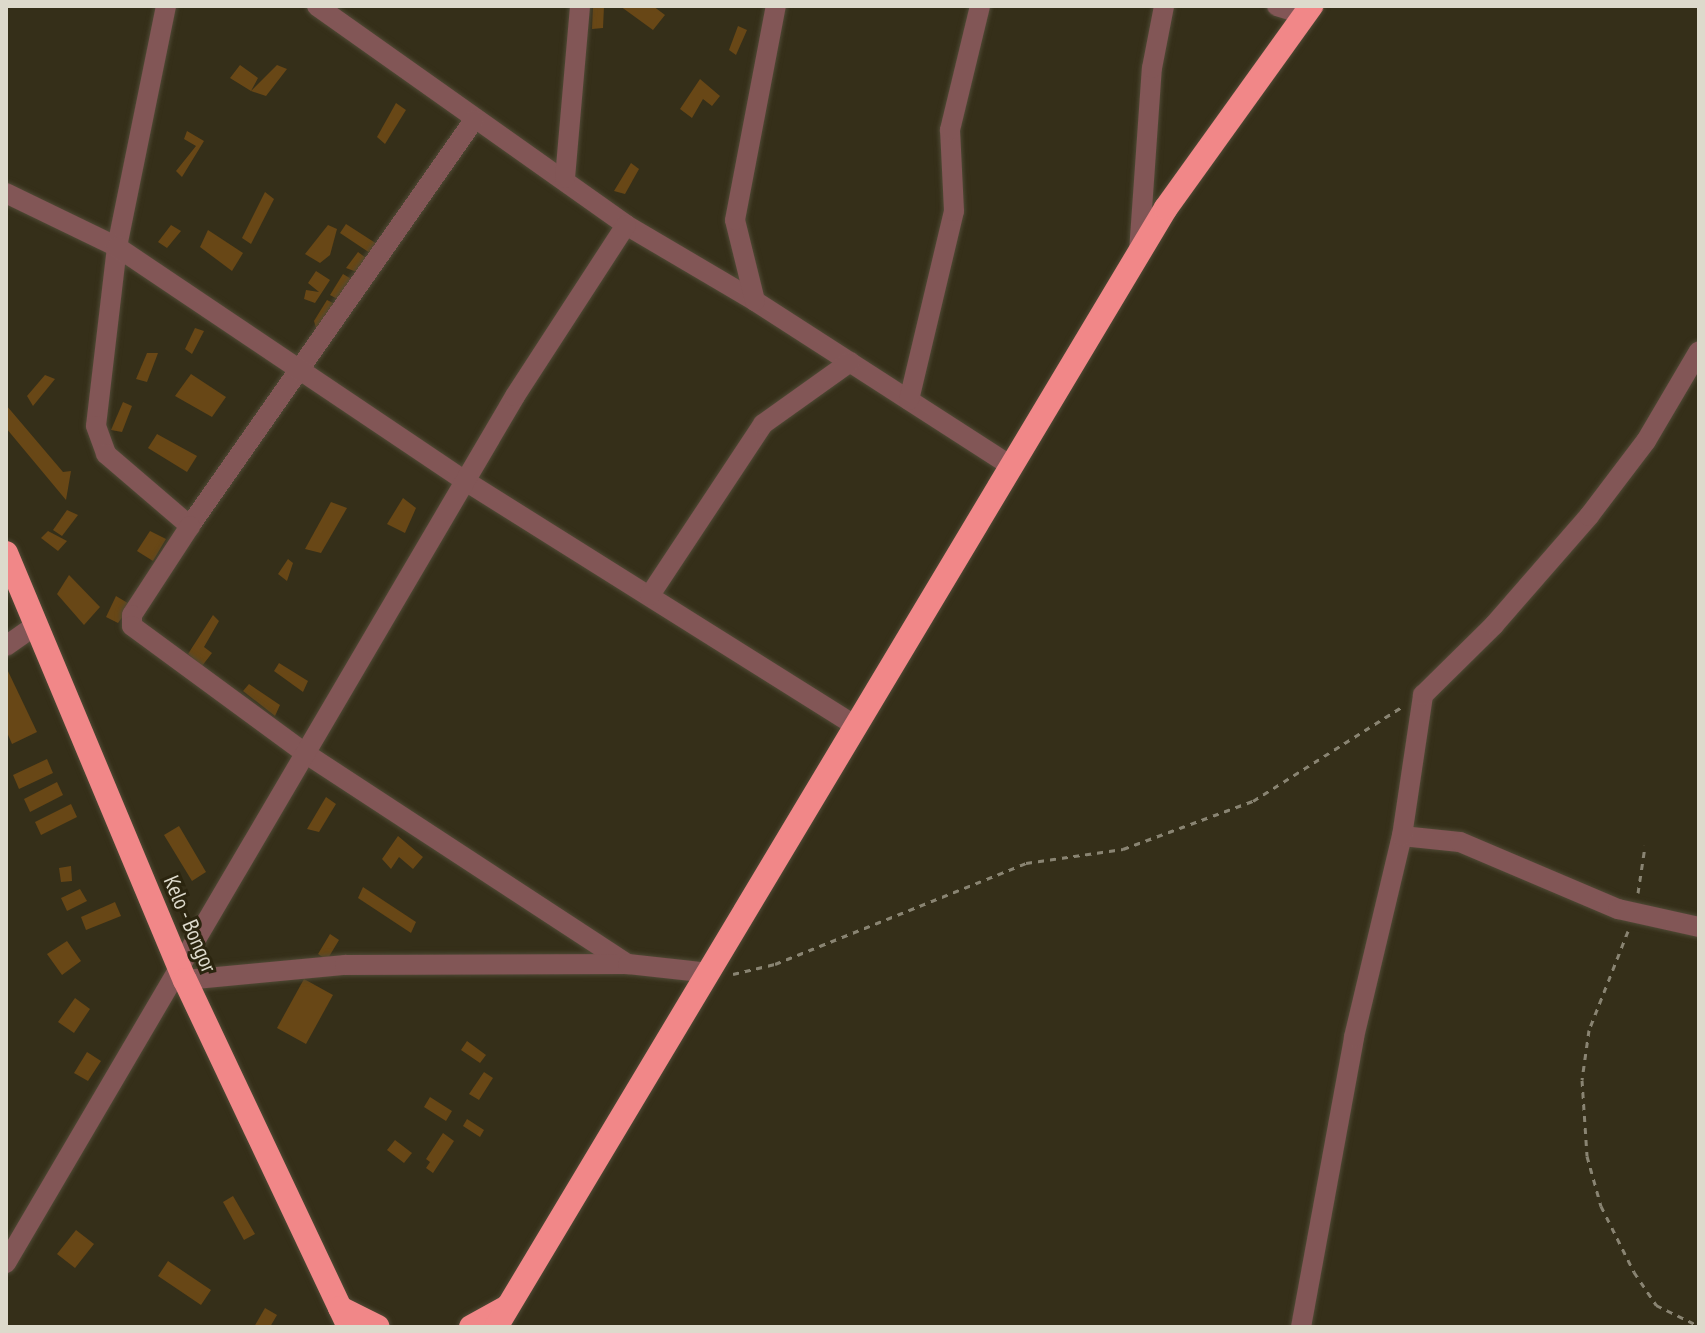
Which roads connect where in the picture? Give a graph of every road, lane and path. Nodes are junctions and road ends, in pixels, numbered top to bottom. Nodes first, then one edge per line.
1 (166, 6) edge
2 (317, 6) edge
3 (580, 6) edge
4 (776, 6) edge
5 (980, 6) edge
6 (1164, 6) edge
7 (1277, 6) edge
8 (1307, 10) edge
9 (474, 120) junction
10 (565, 178) junction
11 (6, 193) edge
12 (626, 225) junction
13 (117, 247) junction
14 (1139, 252) junction
15 (755, 301) junction
16 (1699, 351) edge
17 (850, 362) junction
18 (300, 374) junction
19 (909, 400) junction
20 (1011, 466) junction
21 (467, 482) junction
22 (190, 526) junction
23 (6, 553) edge
24 (650, 595) junction
25 (36, 625) junction
26 (6, 646) edge
27 (1423, 695) junction
28 (856, 726) junction
29 (305, 753) junction
30 (1402, 836) junction
31 (1699, 927) edge
32 (628, 964) junction
33 (182, 972) junction
34 (709, 973) junction
35 (1598, 1003) dead end
36 (6, 1263) edge
37 (345, 1317) edge
38 (501, 1317) edge
39 (1699, 1326) edge
40 (378, 1327) edge
41 (471, 1327) edge
42 (1301, 1327) edge

1 - 13 street
2 - 9 street
3 - 10 street
4 - 15 street
5 - 19 street
6 - 14 street
7 - 8 street
8 - 14 highway
9 - 10 street
9 - 18 street
10 - 12 street
11 - 13 street
12 - 15 street
12 - 21 street
13 - 18 street
13 - 22 street
14 - 20 highway
15 - 17 street
16 - 27 street
17 - 19 street
17 - 24 street
18 - 21 street
18 - 22 street
19 - 20 street
20 - 28 highway
21 - 24 street
21 - 29 street
22 - 29 street
23 - 25 highway, Kelo - Bongor
24 - 28 street
25 - 26 street
25 - 33 highway, Kelo - Bongor
27 - 30 street
27 - 34 path
28 - 34 highway
29 - 32 street
29 - 33 street
30 - 31 street
30 - 42 street
32 - 33 street
32 - 34 street
33 - 36 street
33 - 37 highway, Kelo - Bongor
34 - 38 highway
35 - 39 path
37 - 40 highway
38 - 41 highway

